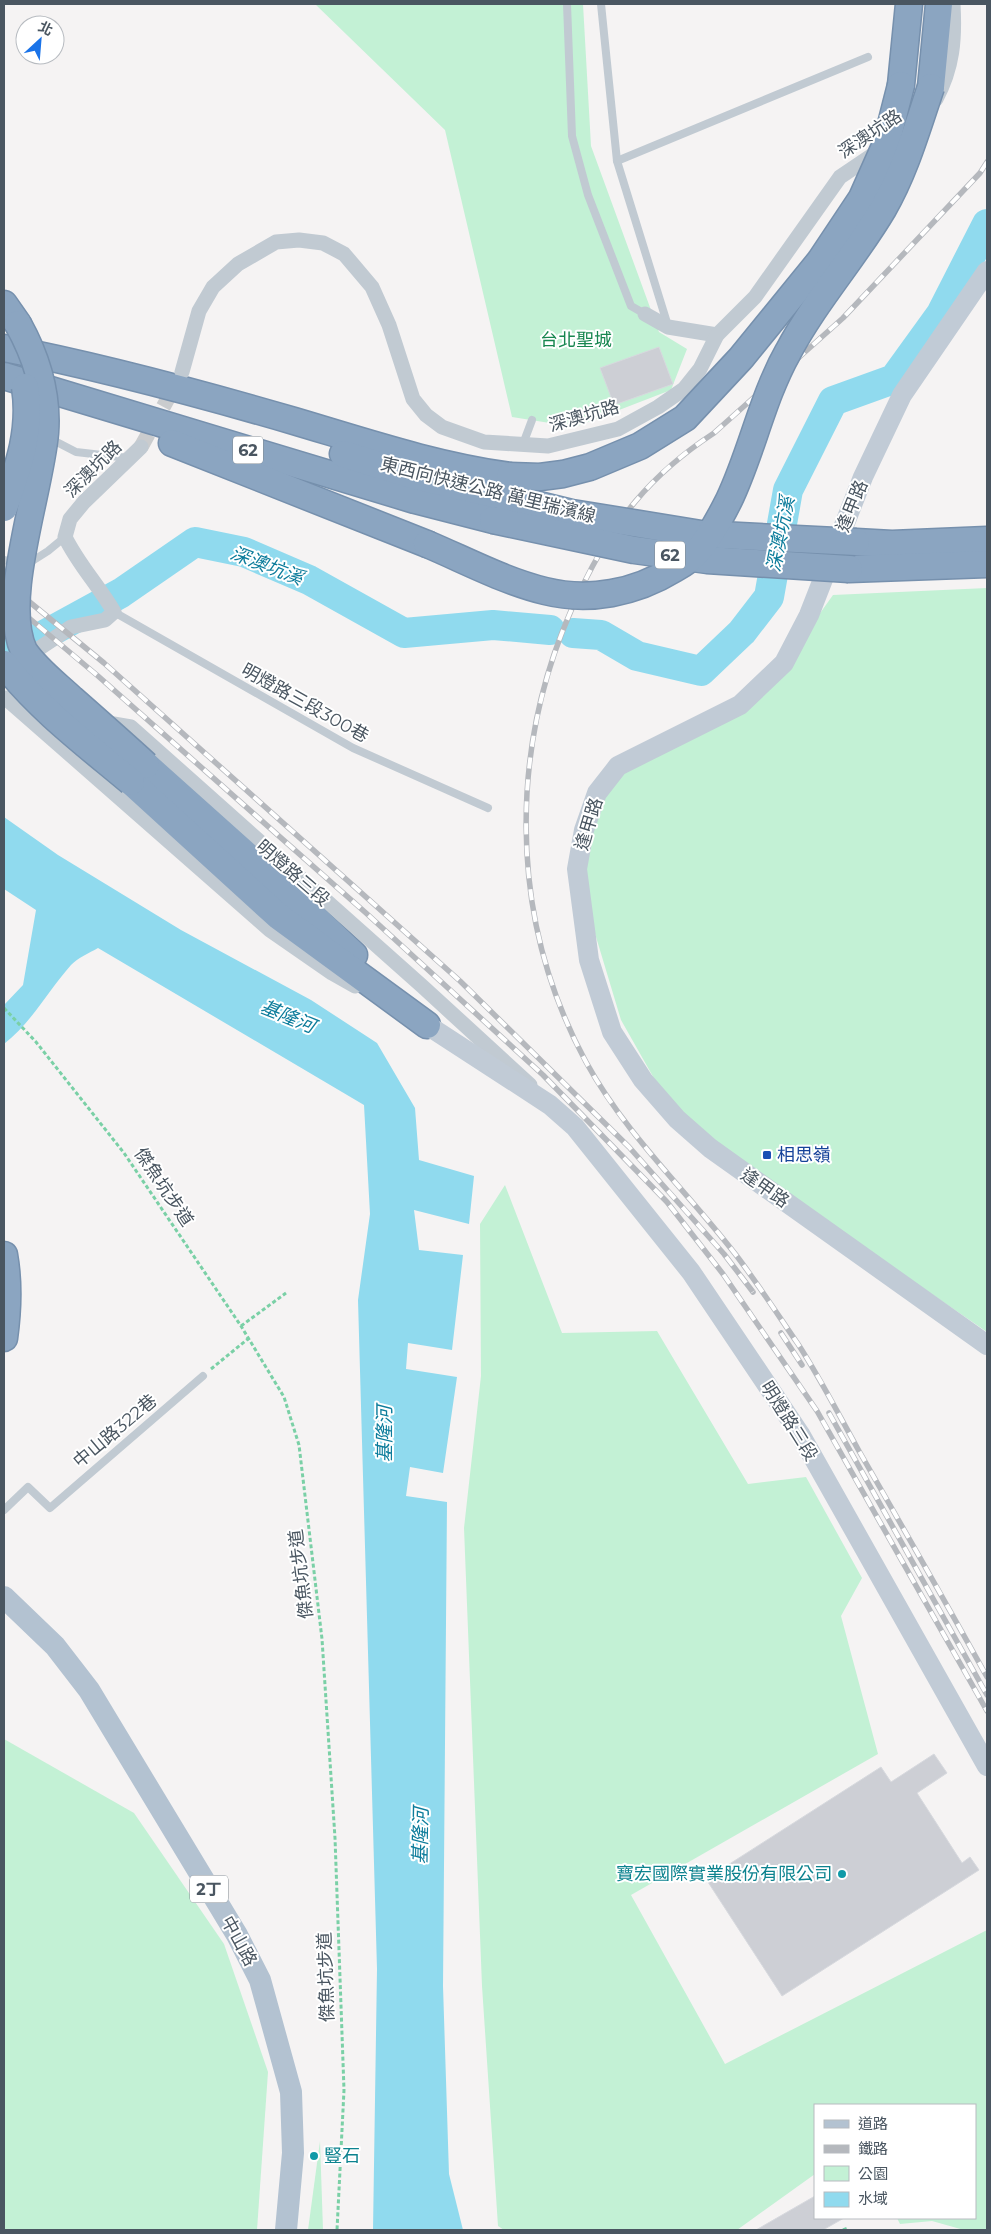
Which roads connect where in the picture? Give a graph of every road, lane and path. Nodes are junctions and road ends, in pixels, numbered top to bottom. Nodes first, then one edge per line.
1 (567, 4) edge
2 (601, 4) edge
3 (909, 4) edge
4 (939, 4) edge
5 (953, 4) edge
6 (868, 57) dead end
7 (616, 161) junction
8 (987, 272) edge
9 (645, 314) joint
10 (668, 328) junction
11 (7, 329) edge
12 (716, 335) junction
13 (182, 372) tunnel mouth
14 (6, 377) edge
15 (532, 420) dead end
16 (18, 421) dead end
17 (523, 444) junction
18 (141, 447) tunnel mouth
19 (130, 458) junction
20 (502, 497) junction
21 (4, 508) edge
22 (65, 537) junction
23 (987, 540) edge
24 (4, 560) edge
25 (987, 564) edge
26 (114, 612) junction
27 (4, 664) edge
28 (4, 670) edge
29 (5, 697) edge
30 (84, 719) junction
31 (64, 748) junction
32 (139, 773) junction
33 (488, 808) dead end
34 (4, 1008) edge
35 (427, 1025) junction
36 (550, 1105) junction
37 (4, 1254) edge
38 (286, 1293) dead end
39 (241, 1326) junction
40 (4, 1338) edge
41 (249, 1338) junction
42 (987, 1345) edge
43 (203, 1376) joint
44 (4, 1510) edge
45 (4, 1596) edge
46 (987, 1766) edge
47 (848, 2228) dead end
48 (286, 2230) edge
49 (337, 2230) edge
50 (843, 2230) edge

1 - 9 lane
2 - 7 lane
3 - 20 highway, bridge
4 - 14 highway, bridge
5 - 12 street, 深澳坑路
6 - 7 lane
7 - 10 lane
8 - 42 main road, 逢甲路
9 - 10 street
10 - 12 street
11 - 20 highway, 東西向快速公路 萬里瑞濱線 / 62
11 - 21 highway, bridge
11 - 32 highway, bridge
12 - 17 street, 深澳坑路
13 - 17 street, 深澳坑路
14 - 20 highway, 東西向快速公路 萬里瑞濱線 / 62
15 - 17 lane
16 - 19 lane
18 - 19 street, 深澳坑路
19 - 22 street, 深澳坑路
20 - 23 highway, 東西向快速公路 萬里瑞濱線 / 62, bridge
20 - 25 highway, 東西向快速公路 萬里瑞濱線 / 62, bridge
22 - 24 lane
22 - 26 street
26 - 28 street
26 - 33 lane, 明燈路三段300巷
27 - 32 highway, bridge
29 - 30 street, 明燈路三段
29 - 31 street, 明燈路三段
30 - 31 street
30 - 36 street, 明燈路三段
31 - 35 street, 明燈路三段
32 - 35 highway
34 - 39 path, 傑魚坑步道
35 - 36 main road, 明燈路三段
36 - 46 main road, 明燈路三段
37 - 40 highway
38 - 39 path
39 - 41 path, 傑魚坑步道
41 - 43 path
41 - 49 path, 傑魚坑步道
43 - 44 lane, 中山路322巷
45 - 48 main road, 中山路 / 2丁
47 - 50 path

